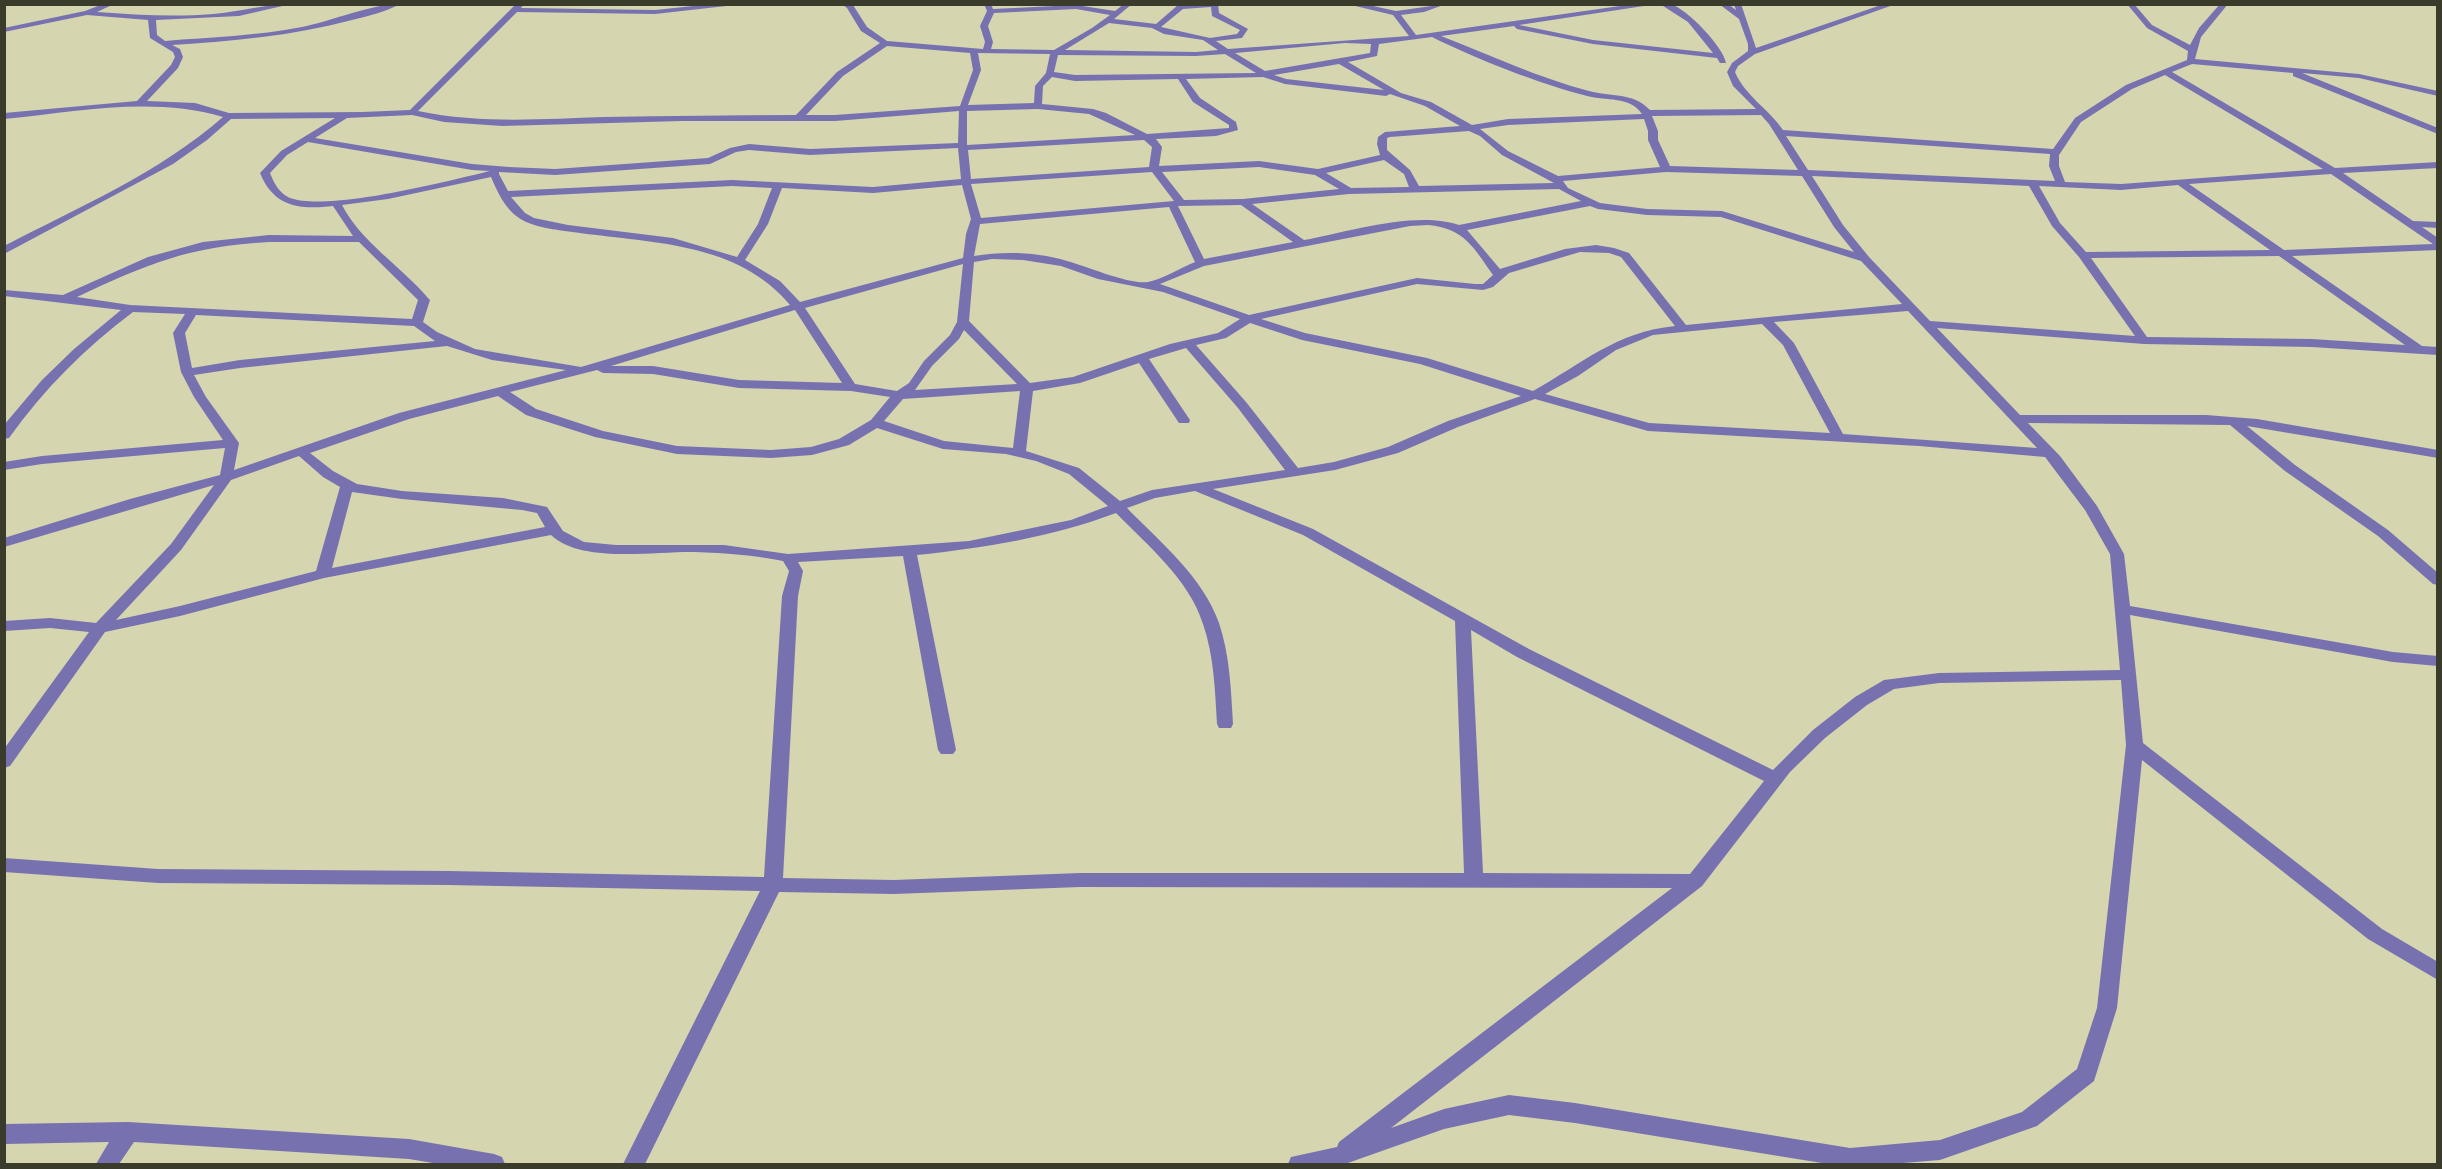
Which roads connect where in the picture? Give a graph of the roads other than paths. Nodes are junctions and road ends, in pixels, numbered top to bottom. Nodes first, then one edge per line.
1 (111, 4) edge
2 (288, 4) edge
3 (397, 4) edge
4 (741, 4) edge
5 (845, 4) edge
6 (1129, 4) edge
7 (1350, 4) edge
8 (1443, 4) edge
9 (1654, 4) edge
10 (1663, 4) edge
11 (1722, 4) edge
12 (1893, 4) edge
13 (2130, 4) edge
14 (2225, 4) edge
15 (1085, 6) edge
16 (518, 7) edge
17 (989, 8) edge
18 (1740, 11) edge
19 (87, 13) junction
20 (1396, 13) junction
21 (1117, 14) junction
22 (151, 18) junction
23 (1108, 21) junction
24 (1505, 25) junction
25 (1157, 27) junction
26 (4, 30) edge
27 (1433, 35) junction
28 (1414, 37) junction
29 (1209, 40) junction
30 (1375, 41) junction
31 (885, 43) junction
32 (163, 44) junction
33 (1292, 46) junction
34 (2191, 49) junction
35 (974, 51) junction
36 (986, 51) junction
37 (1229, 52) junction
38 (1752, 52) junction
39 (1054, 53) junction
40 (1720, 56) junction
41 (2191, 61) junction
42 (1342, 62) junction
43 (1328, 64) junction
44 (2282, 68) junction
45 (1731, 72) junction
46 (2166, 72) junction
47 (1050, 74) junction
48 (1263, 74) junction
49 (1181, 78) junction
50 (2438, 94) edge
51 (1398, 95) junction
52 (140, 103) junction
53 (1038, 106) junction
54 (963, 108) junction
55 (412, 112) junction
56 (1764, 112) junction
57 (1647, 115) junction
58 (4, 116) edge
59 (230, 116) junction
60 (345, 116) junction
61 (800, 116) junction
62 (1470, 128) junction
63 (2438, 131) edge
64 (1781, 133) junction
65 (1144, 136) junction
66 (307, 139) junction
67 (963, 146) junction
68 (2057, 152) junction
69 (1384, 157) junction
70 (2438, 165) edge
71 (1154, 168) junction
72 (1666, 169) junction
73 (509, 170) junction
74 (2333, 171) junction
75 (1318, 172) junction
76 (1806, 173) junction
77 (494, 174) junction
78 (2179, 181) junction
79 (966, 182) junction
80 (1559, 182) junction
81 (2033, 184) junction
82 (778, 185) junction
83 (2062, 186) junction
84 (1415, 190) junction
85 (1348, 191) junction
86 (505, 194) junction
87 (1243, 202) junction
88 (336, 203) junction
89 (1177, 203) junction
90 (1589, 203) junction
91 (975, 221) junction
92 (2413, 224) junction
93 (2438, 225) edge
94 (1460, 228) junction
95 (359, 239) junction
96 (1302, 244) junction
97 (2438, 245) edge
98 (4, 251) edge
99 (2281, 253) junction
100 (2083, 255) junction
101 (1865, 259) junction
102 (740, 261) junction
103 (967, 261) junction
104 (1202, 263) junction
105 (1498, 274) junction
106 (1149, 285) junction
107 (4, 294) edge
108 (65, 298) junction
109 (798, 306) junction
110 (1910, 307) junction
111 (130, 308) junction
112 (192, 312) junction
113 (1249, 318) junction
114 (1765, 320) junction
115 (963, 322) junction
116 (417, 323) junction
117 (1926, 324) junction
118 (1683, 329) junction
119 (2144, 340) junction
120 (449, 343) junction
121 (1188, 343) junction
122 (2419, 350) junction
123 (2438, 351) edge
124 (1143, 358) junction
125 (586, 369) junction
126 (187, 372) junction
127 (851, 387) junction
128 (1027, 387) junction
129 (499, 391) junction
130 (899, 395) junction
131 (1535, 395) junction
132 (2017, 419) junction
133 (1184, 420) dead end
134 (2233, 421) junction
135 (876, 423) junction
136 (4, 435) edge
137 (1839, 438) junction
138 (232, 443) junction
139 (302, 452) junction
140 (1019, 452) junction
141 (2049, 453) junction
142 (2438, 454) edge
143 (5, 465) edge
144 (1294, 472) junction
145 (226, 477) junction
146 (347, 486) junction
147 (1194, 486) junction
148 (1119, 508) junction
149 (554, 530) junction
150 (4, 543) edge
151 (909, 551) junction
152 (788, 558) junction
153 (323, 574) junction
154 (2438, 581) edge
155 (2121, 609) junction
156 (1463, 619) junction
157 (4, 626) edge
158 (100, 628) junction
159 (2438, 660) edge
160 (2128, 675) junction
161 (1225, 723) dead end
162 (2135, 745) junction
163 (947, 750) dead end
164 (4, 762) edge
165 (1775, 778) junction
166 (4, 866) edge
167 (1474, 879) junction
168 (1695, 881) junction
169 (773, 884) junction
170 (2438, 972) edge
171 (128, 1132) junction
172 (4, 1134) edge
173 (1940, 1157) edge
174 (1335, 1158) junction
175 (107, 1164) edge
176 (494, 1164) edge
177 (634, 1164) edge
178 (1299, 1164) edge

1 - 19 street
2 - 22 street
3 - 32 street
4 - 16 street
5 - 31 street
6 - 21 street
7 - 20 street
8 - 20 street
9 - 24 street
10 - 40 street
11 - 18 street
12 - 38 street
13 - 34 street
14 - 34 street
15 - 17 street
15 - 21 street
16 - 55 street
17 - 36 street
18 - 38 street
19 - 22 street
19 - 26 street
20 - 28 street
21 - 23 street
22 - 32 street
23 - 25 street
23 - 39 street
24 - 27 street
24 - 40 street
25 - 29 street
25 - 29 street
27 - 28 street
27 - 57 street
28 - 30 street
29 - 37 street
30 - 33 street
30 - 42 street
31 - 35 street
31 - 61 street
32 - 52 street
33 - 37 street
33 - 43 street
34 - 41 street
35 - 36 street
35 - 54 street
36 - 39 street
37 - 39 street
37 - 48 street
38 - 45 street
39 - 47 street
40 - 45 street
41 - 44 street
41 - 46 street
42 - 43 street
42 - 51 street
43 - 48 street
44 - 50 street
44 - 63 street
45 - 56 street
46 - 68 street
46 - 74 street
47 - 49 street
47 - 53 street
48 - 49 street
48 - 51 street
49 - 65 street
51 - 62 street
52 - 58 street
52 - 59 street
53 - 54 street
53 - 65 street
54 - 61 street
54 - 67 street
55 - 60 street
55 - 61 street
56 - 57 street
56 - 64 street
57 - 62 street
57 - 72 street
59 - 60 street
59 - 98 street
60 - 66 street
62 - 69 street
62 - 80 street
64 - 68 street
64 - 76 street
65 - 67 street
65 - 71 street
66 - 73 street
66 - 88 street
67 - 73 street
67 - 79 street
68 - 83 street
69 - 75 street
69 - 84 street
70 - 74 street
71 - 75 street
71 - 79 street
71 - 89 street
72 - 76 street
72 - 80 street
73 - 77 street
74 - 78 street
74 - 92 street
75 - 85 street
76 - 81 street
76 - 101 street
77 - 86 street
77 - 88 street
78 - 83 street
78 - 99 street
79 - 82 street
79 - 91 street
80 - 84 street
80 - 90 street
81 - 83 street
81 - 100 street
82 - 86 street
82 - 102 street
84 - 85 street
85 - 87 street
86 - 102 street
87 - 89 street
87 - 96 street
88 - 95 street
89 - 91 street
89 - 104 street
90 - 94 street
90 - 101 street
91 - 103 street
92 - 93 street
92 - 97 street
94 - 96 street
94 - 105 street
95 - 108 street
95 - 116 street
96 - 104 street
97 - 99 street
99 - 100 street
99 - 122 street
100 - 119 street
101 - 110 street
102 - 109 street
103 - 106 street
103 - 109 street
103 - 115 street
104 - 106 street
105 - 113 street
105 - 118 street
106 - 113 street
107 - 108 street
108 - 111 street
109 - 125 street
109 - 127 street
110 - 114 street
110 - 117 street
111 - 112 street
111 - 136 street
112 - 116 street
112 - 126 street
113 - 121 street
113 - 131 street
114 - 118 street
114 - 137 street
115 - 128 street
115 - 130 street
116 - 120 street
117 - 119 street
117 - 132 street
118 - 131 street
119 - 122 street
120 - 125 street
120 - 126 street
121 - 124 street
121 - 144 street
122 - 123 street
124 - 128 street
124 - 133 street
125 - 127 street
125 - 129 street
126 - 138 street
127 - 130 street
128 - 130 street
128 - 140 street
129 - 135 street
129 - 139 street
130 - 135 street
131 - 137 street
131 - 144 street
132 - 134 street
132 - 141 street
134 - 142 street
134 - 154 street
135 - 140 street
137 - 141 street
138 - 143 street
138 - 145 street
139 - 145 street
139 - 146 street
140 - 148 street
141 - 155 street
144 - 147 street
145 - 150 street
145 - 158 street
146 - 149 street
146 - 153 street
147 - 148 street
147 - 156 street
148 - 151 street
148 - 161 street
149 - 152 street
149 - 153 street
151 - 152 street
151 - 163 street
152 - 169 street
153 - 158 street
155 - 159 street
155 - 160 street
156 - 165 street
156 - 167 street
157 - 158 street
158 - 164 street
160 - 162 street
160 - 165 street
162 - 170 street
162 - 173 street
165 - 168 street
166 - 169 street
167 - 168 street
167 - 169 street
168 - 174 street
169 - 177 street
171 - 172 street
171 - 175 street
171 - 176 street
173 - 174 street
174 - 178 street

